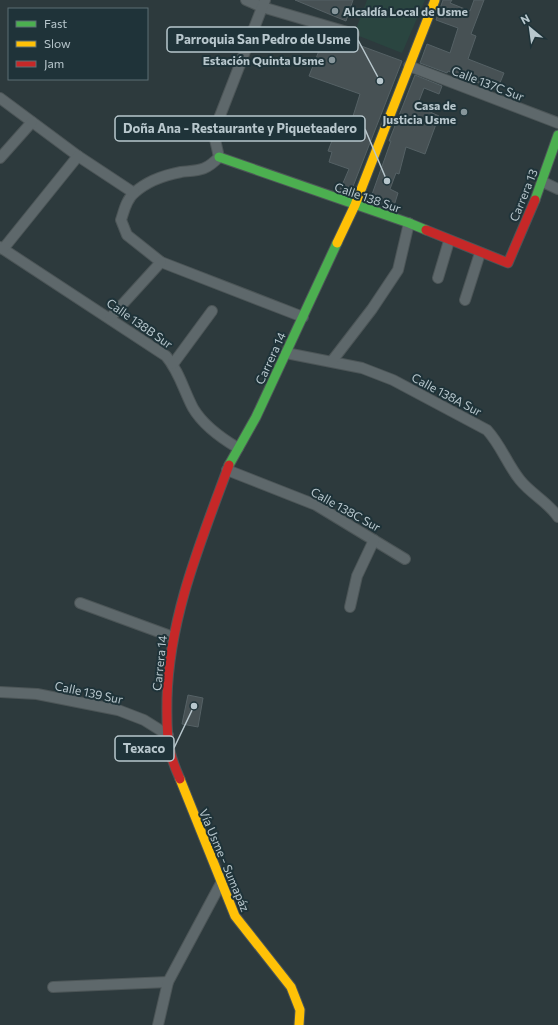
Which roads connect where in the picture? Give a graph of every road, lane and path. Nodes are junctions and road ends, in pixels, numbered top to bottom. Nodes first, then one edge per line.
1 (246, 0) edge
2 (435, 0) edge
3 (264, 4) edge
4 (354, 34) dead end
5 (409, 66) junction
6 (0, 98) edge
7 (32, 122) junction
8 (558, 123) edge
9 (558, 135) edge
10 (78, 156) junction
11 (219, 157) junction
12 (0, 158) edge
13 (543, 182) junction
14 (558, 189) edge
15 (134, 193) junction
16 (355, 205) junction
17 (409, 223) junction
18 (449, 241) junction
19 (2, 248) edge
20 (480, 253) junction
21 (161, 262) junction
22 (508, 263) joint
23 (438, 278) dead end
24 (466, 300) dead end
25 (212, 311) dead end
26 (303, 317) junction
27 (110, 318) junction
28 (286, 353) junction
29 (332, 361) junction
30 (173, 364) junction
31 (238, 448) junction
32 (227, 470) junction
33 (558, 517) edge
34 (374, 540) junction
35 (405, 559) dead end
36 (80, 603) dead end
37 (350, 607) dead end
38 (173, 637) junction
39 (0, 692) edge
40 (168, 735) junction
41 (221, 883) junction
42 (168, 982) junction
43 (53, 987) dead end
44 (158, 1025) edge
45 (299, 1025) edge

1 - 3 street
2 - 5 street, Carrera 14
3 - 4 street
3 - 11 street
5 - 8 street, Calle 137C Sur
5 - 16 street, Carrera 14
6 - 7 street
7 - 10 street
7 - 12 street
9 - 13 street, Carrera 13
10 - 15 street
10 - 19 street
11 - 15 street
11 - 16 street, Calle 138 Sur
13 - 14 street
13 - 22 street, Carrera 13
15 - 21 street
16 - 17 street, Calle 138 Sur
16 - 26 street, Carrera 14
17 - 18 street, Calle 138 Sur
17 - 29 street
18 - 20 street, Calle 138 Sur
18 - 23 street
19 - 27 street, Calle 138B Sur
20 - 22 street, Calle 138 Sur
20 - 24 street
21 - 26 street
21 - 27 street
25 - 30 street
26 - 28 street, Carrera 14
27 - 30 street, Calle 138B Sur
28 - 29 street, Calle 138A Sur
28 - 31 street, Carrera 14
29 - 33 street, Calle 138A Sur
30 - 31 street, Calle 138B Sur
31 - 32 street, Carrera 14
32 - 34 street, Calle 138C Sur
32 - 38 street, Carrera 14
34 - 35 street, Calle 138C Sur
34 - 37 street
36 - 38 street
38 - 40 street, Carrera 14
39 - 40 street, Calle 139 Sur
40 - 41 street, Vía Usme - Sumapáz
41 - 42 street
41 - 45 street, Vía Usme - Sumapáz
42 - 43 street
42 - 44 street

